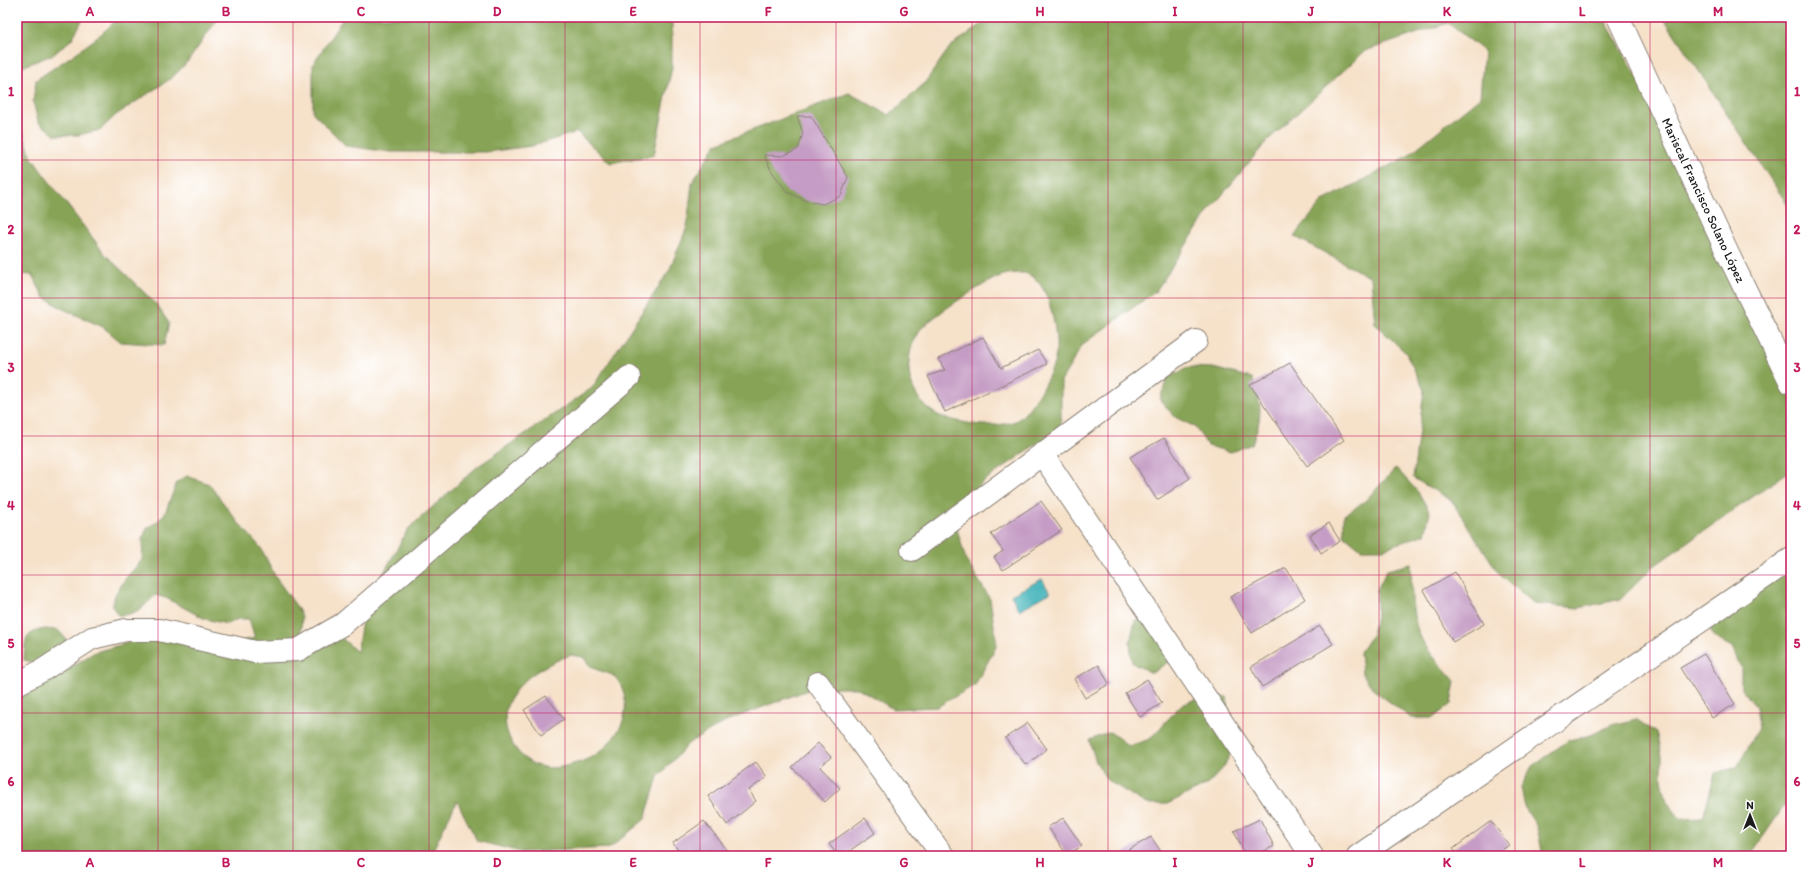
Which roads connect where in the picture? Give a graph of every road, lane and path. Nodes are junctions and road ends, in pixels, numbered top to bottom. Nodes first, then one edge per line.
1 (1618, 17) edge
2 (1196, 341) dead end
3 (629, 377) dead end
4 (1791, 383) edge
5 (1042, 454) junction
6 (912, 550) dead end
7 (1791, 559) edge
8 (818, 683) dead end
9 (17, 684) edge
10 (942, 856) edge
11 (1312, 856) edge
12 (1358, 856) edge

1 - 4 street, Mariscal Francisco Solano López
2 - 5 street
3 - 9 street
5 - 6 street
5 - 11 street
7 - 12 street
8 - 10 street

